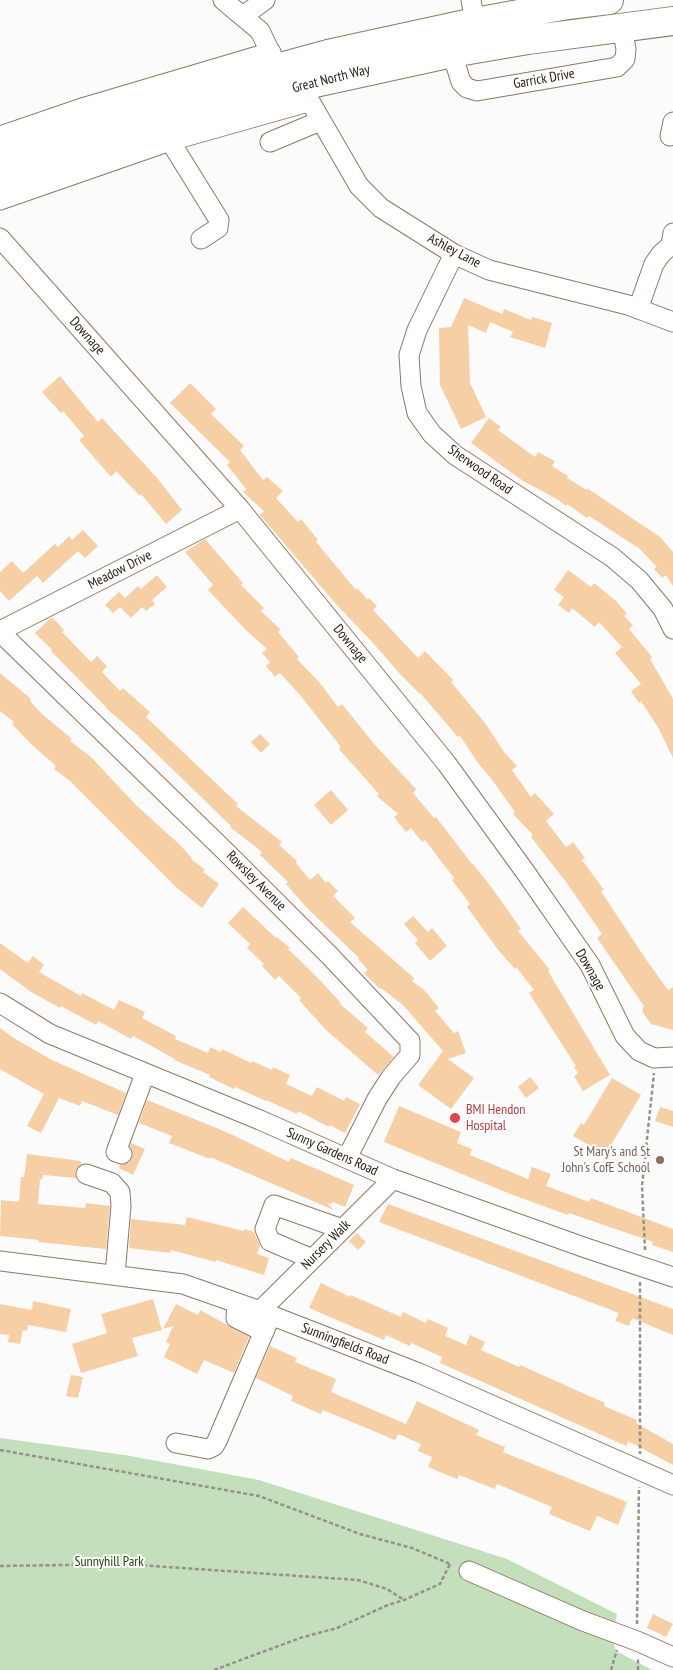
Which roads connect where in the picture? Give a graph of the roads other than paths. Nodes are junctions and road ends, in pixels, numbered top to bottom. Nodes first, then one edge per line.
1 (223, 0) edge
2 (265, 0) edge
3 (609, 0) edge
4 (473, 11) edge
5 (243, 16) junction
6 (673, 21) edge
7 (622, 27) junction
8 (452, 53) junction
9 (274, 60) junction
10 (305, 94) junction
11 (320, 121) junction
12 (1, 140) edge
13 (170, 141) junction
14 (270, 142) dead end
15 (0, 182) edge
16 (0, 200) edge
17 (0, 238) edge
18 (201, 239) dead end
19 (672, 241) edge
20 (454, 254) junction
21 (638, 309) junction
22 (673, 322) edge
23 (240, 510) junction
24 (673, 629) edge
25 (0, 631) edge
26 (0, 1003) edge
27 (673, 1058) edge
28 (146, 1074) junction
29 (122, 1154) dead end
30 (346, 1158) junction
31 (86, 1174) dead end
32 (393, 1179) junction
33 (342, 1229) junction
34 (312, 1259) junction
35 (0, 1261) edge
36 (115, 1275) junction
37 (673, 1278) edge
38 (265, 1320) junction
39 (176, 1444) dead end
40 (673, 1485) edge
41 (469, 1571) road end
42 (673, 1657) edge

1 - 5 street
2 - 5 street
3 - 4 highway, Great North Way
4 - 9 highway, Great North Way
5 - 9 street
6 - 7 highway, Great North Way
7 - 8 highway, Great North Way
7 - 8 street, Garrick Drive
8 - 10 highway, Great North Way
9 - 12 highway, Great North Way
10 - 11 street, Ashley Lane
10 - 13 street, Great North Way
10 - 15 highway, Great North Way
11 - 14 street
11 - 20 street, Ashley Lane
13 - 16 street, Great North Way
13 - 18 street
17 - 23 street, Downage
19 - 21 street
20 - 21 street, Ashley Lane
20 - 24 street, Sherwood Road
21 - 22 street, Ashley Lane
23 - 25 street, Meadow Drive
23 - 27 street, Downage
25 - 30 street, Rowsley Avenue
26 - 28 street, Sunny Gardens Road
28 - 29 street
28 - 30 street, Sunny Gardens Road
30 - 32 street, Sunny Gardens Road
31 - 36 street
32 - 33 street, Nursery Walk
32 - 37 street, Sunny Gardens Road
33 - 34 street, Nursery Walk
33 - 34 street
34 - 38 street, Nursery Walk
35 - 36 street, Sunningfields Road
36 - 38 street, Sunningfields Road
38 - 39 street
38 - 40 street, Sunningfields Road
41 - 42 street

